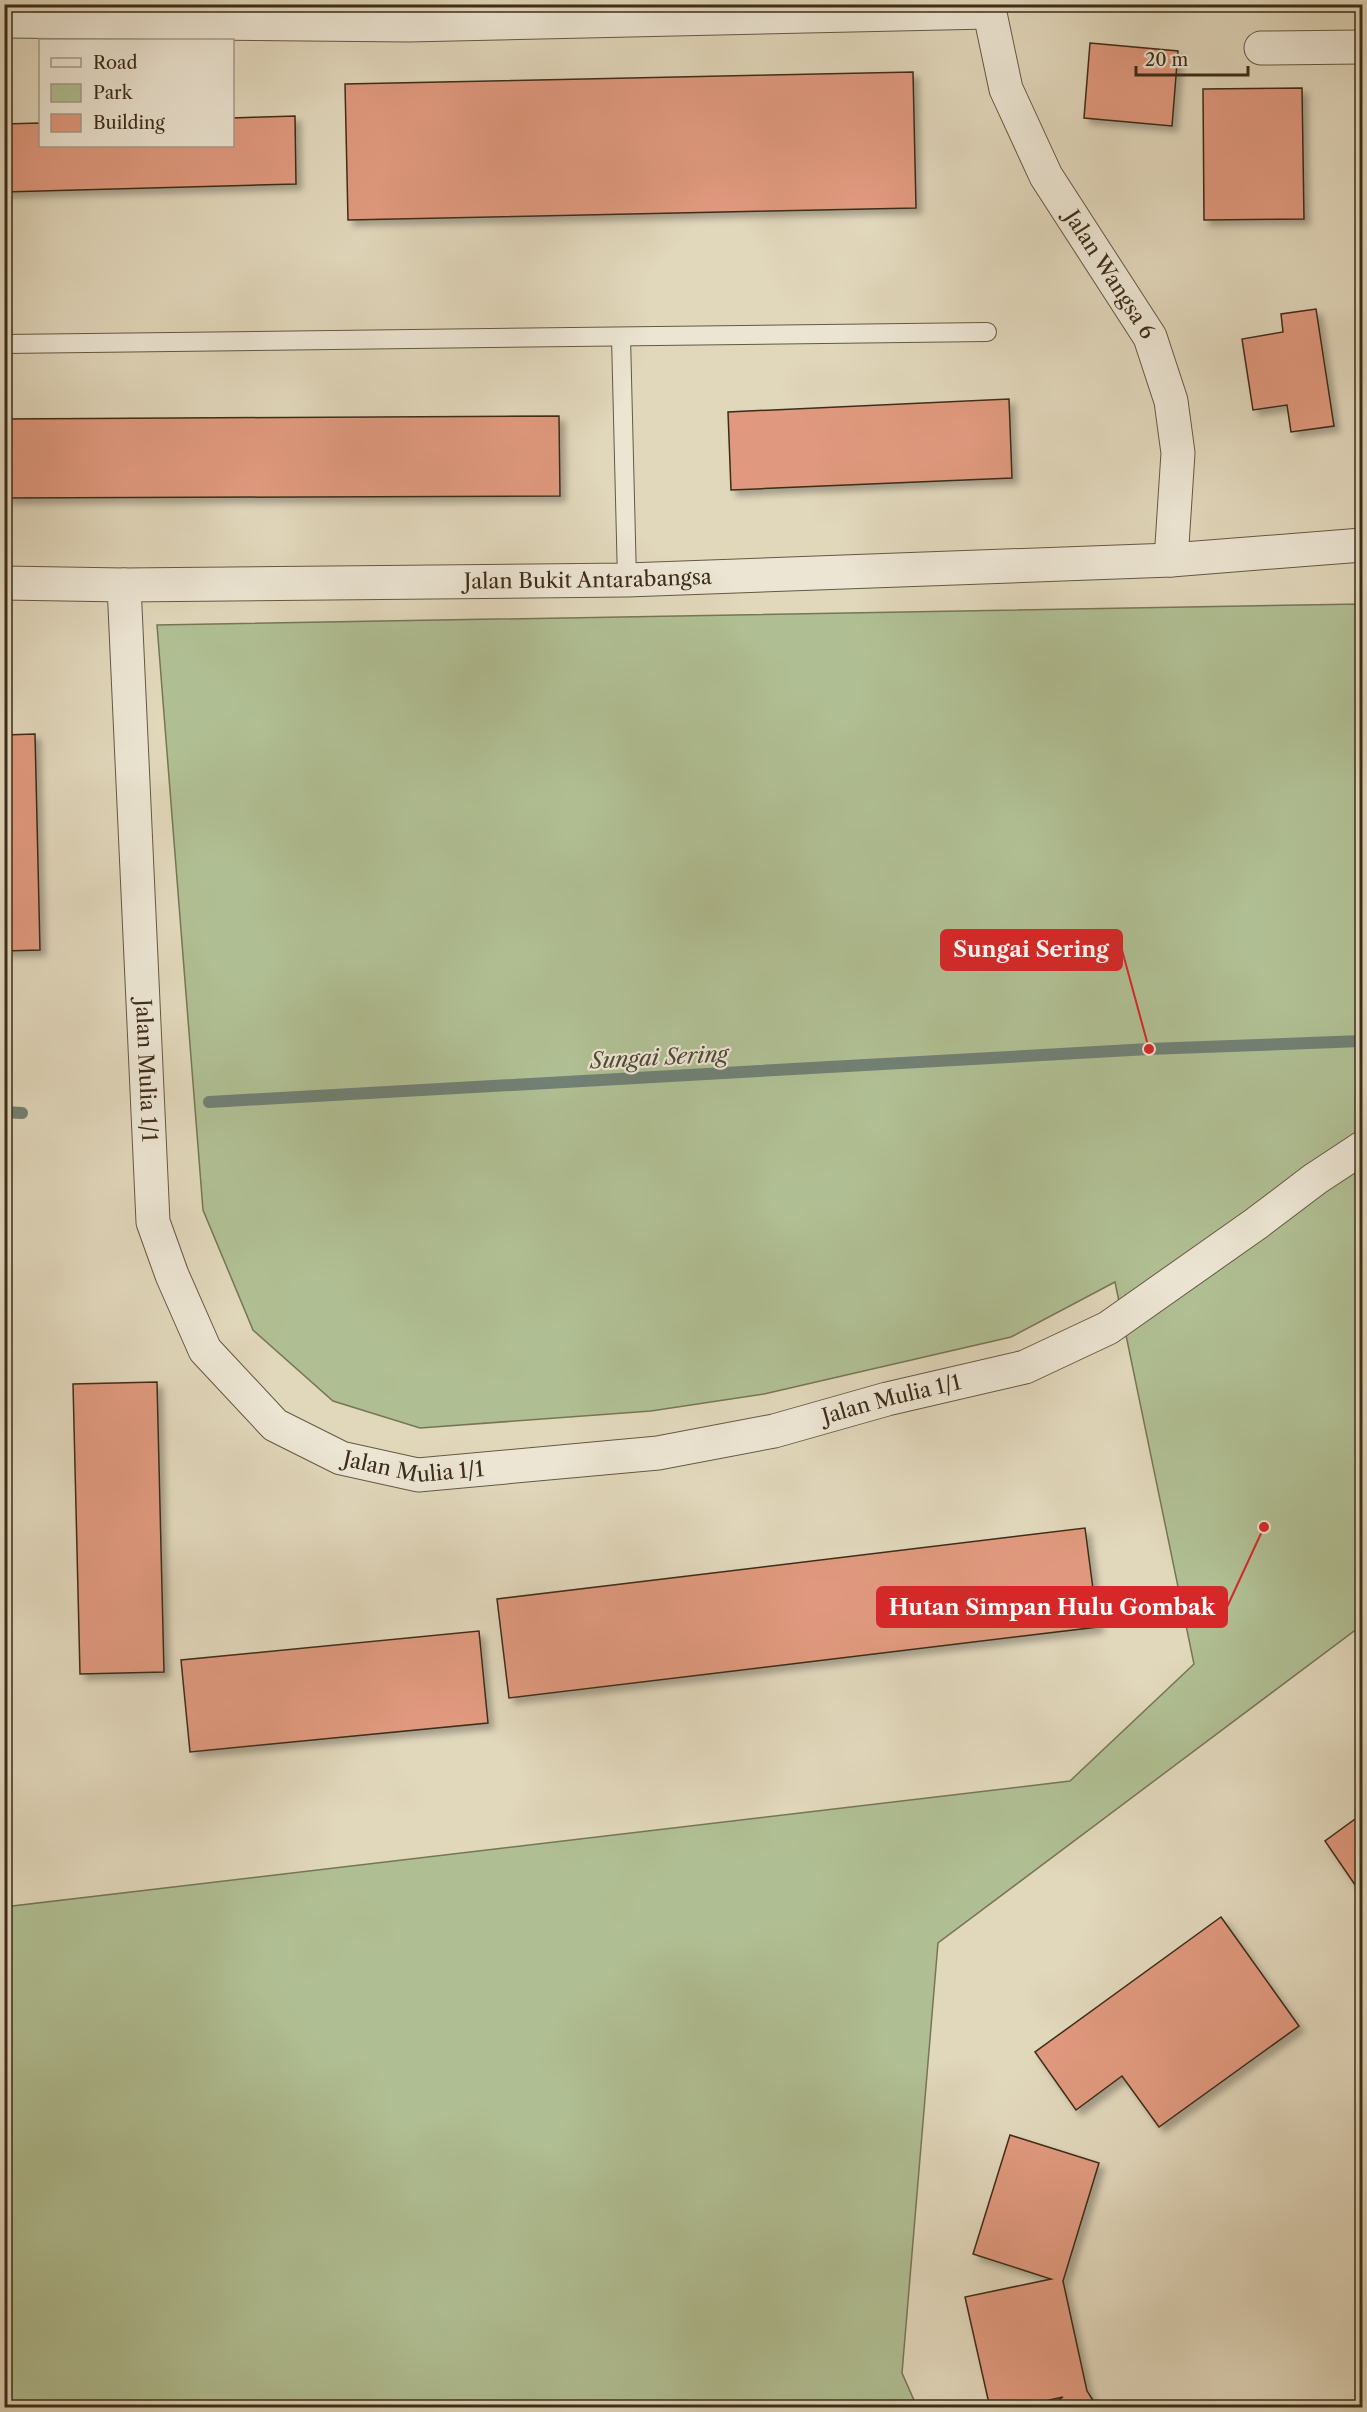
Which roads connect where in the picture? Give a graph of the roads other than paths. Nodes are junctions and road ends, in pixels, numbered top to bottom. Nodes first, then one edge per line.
1 (988, 8) edge
2 (410, 15) edge
3 (4, 21) edge
4 (1362, 47) edge
5 (1261, 48) dead end
6 (987, 332) dead end
7 (621, 337) junction
8 (4, 345) edge
9 (1362, 545) edge
10 (1171, 560) junction
11 (627, 580) junction
12 (4, 583) edge
13 (124, 585) junction
14 (1362, 1148) edge

1 - 2 street
1 - 10 street, Jalan Wangsa 6
2 - 3 street
4 - 5 street
6 - 7 lane
7 - 8 lane
7 - 11 lane
9 - 10 street, Jalan Bukit Antarabangsa
10 - 11 street, Jalan Bukit Antarabangsa
11 - 13 street, Jalan Bukit Antarabangsa
12 - 13 street, Jalan Bukit Antarabangsa
13 - 14 street, Jalan Mulia 1/1

